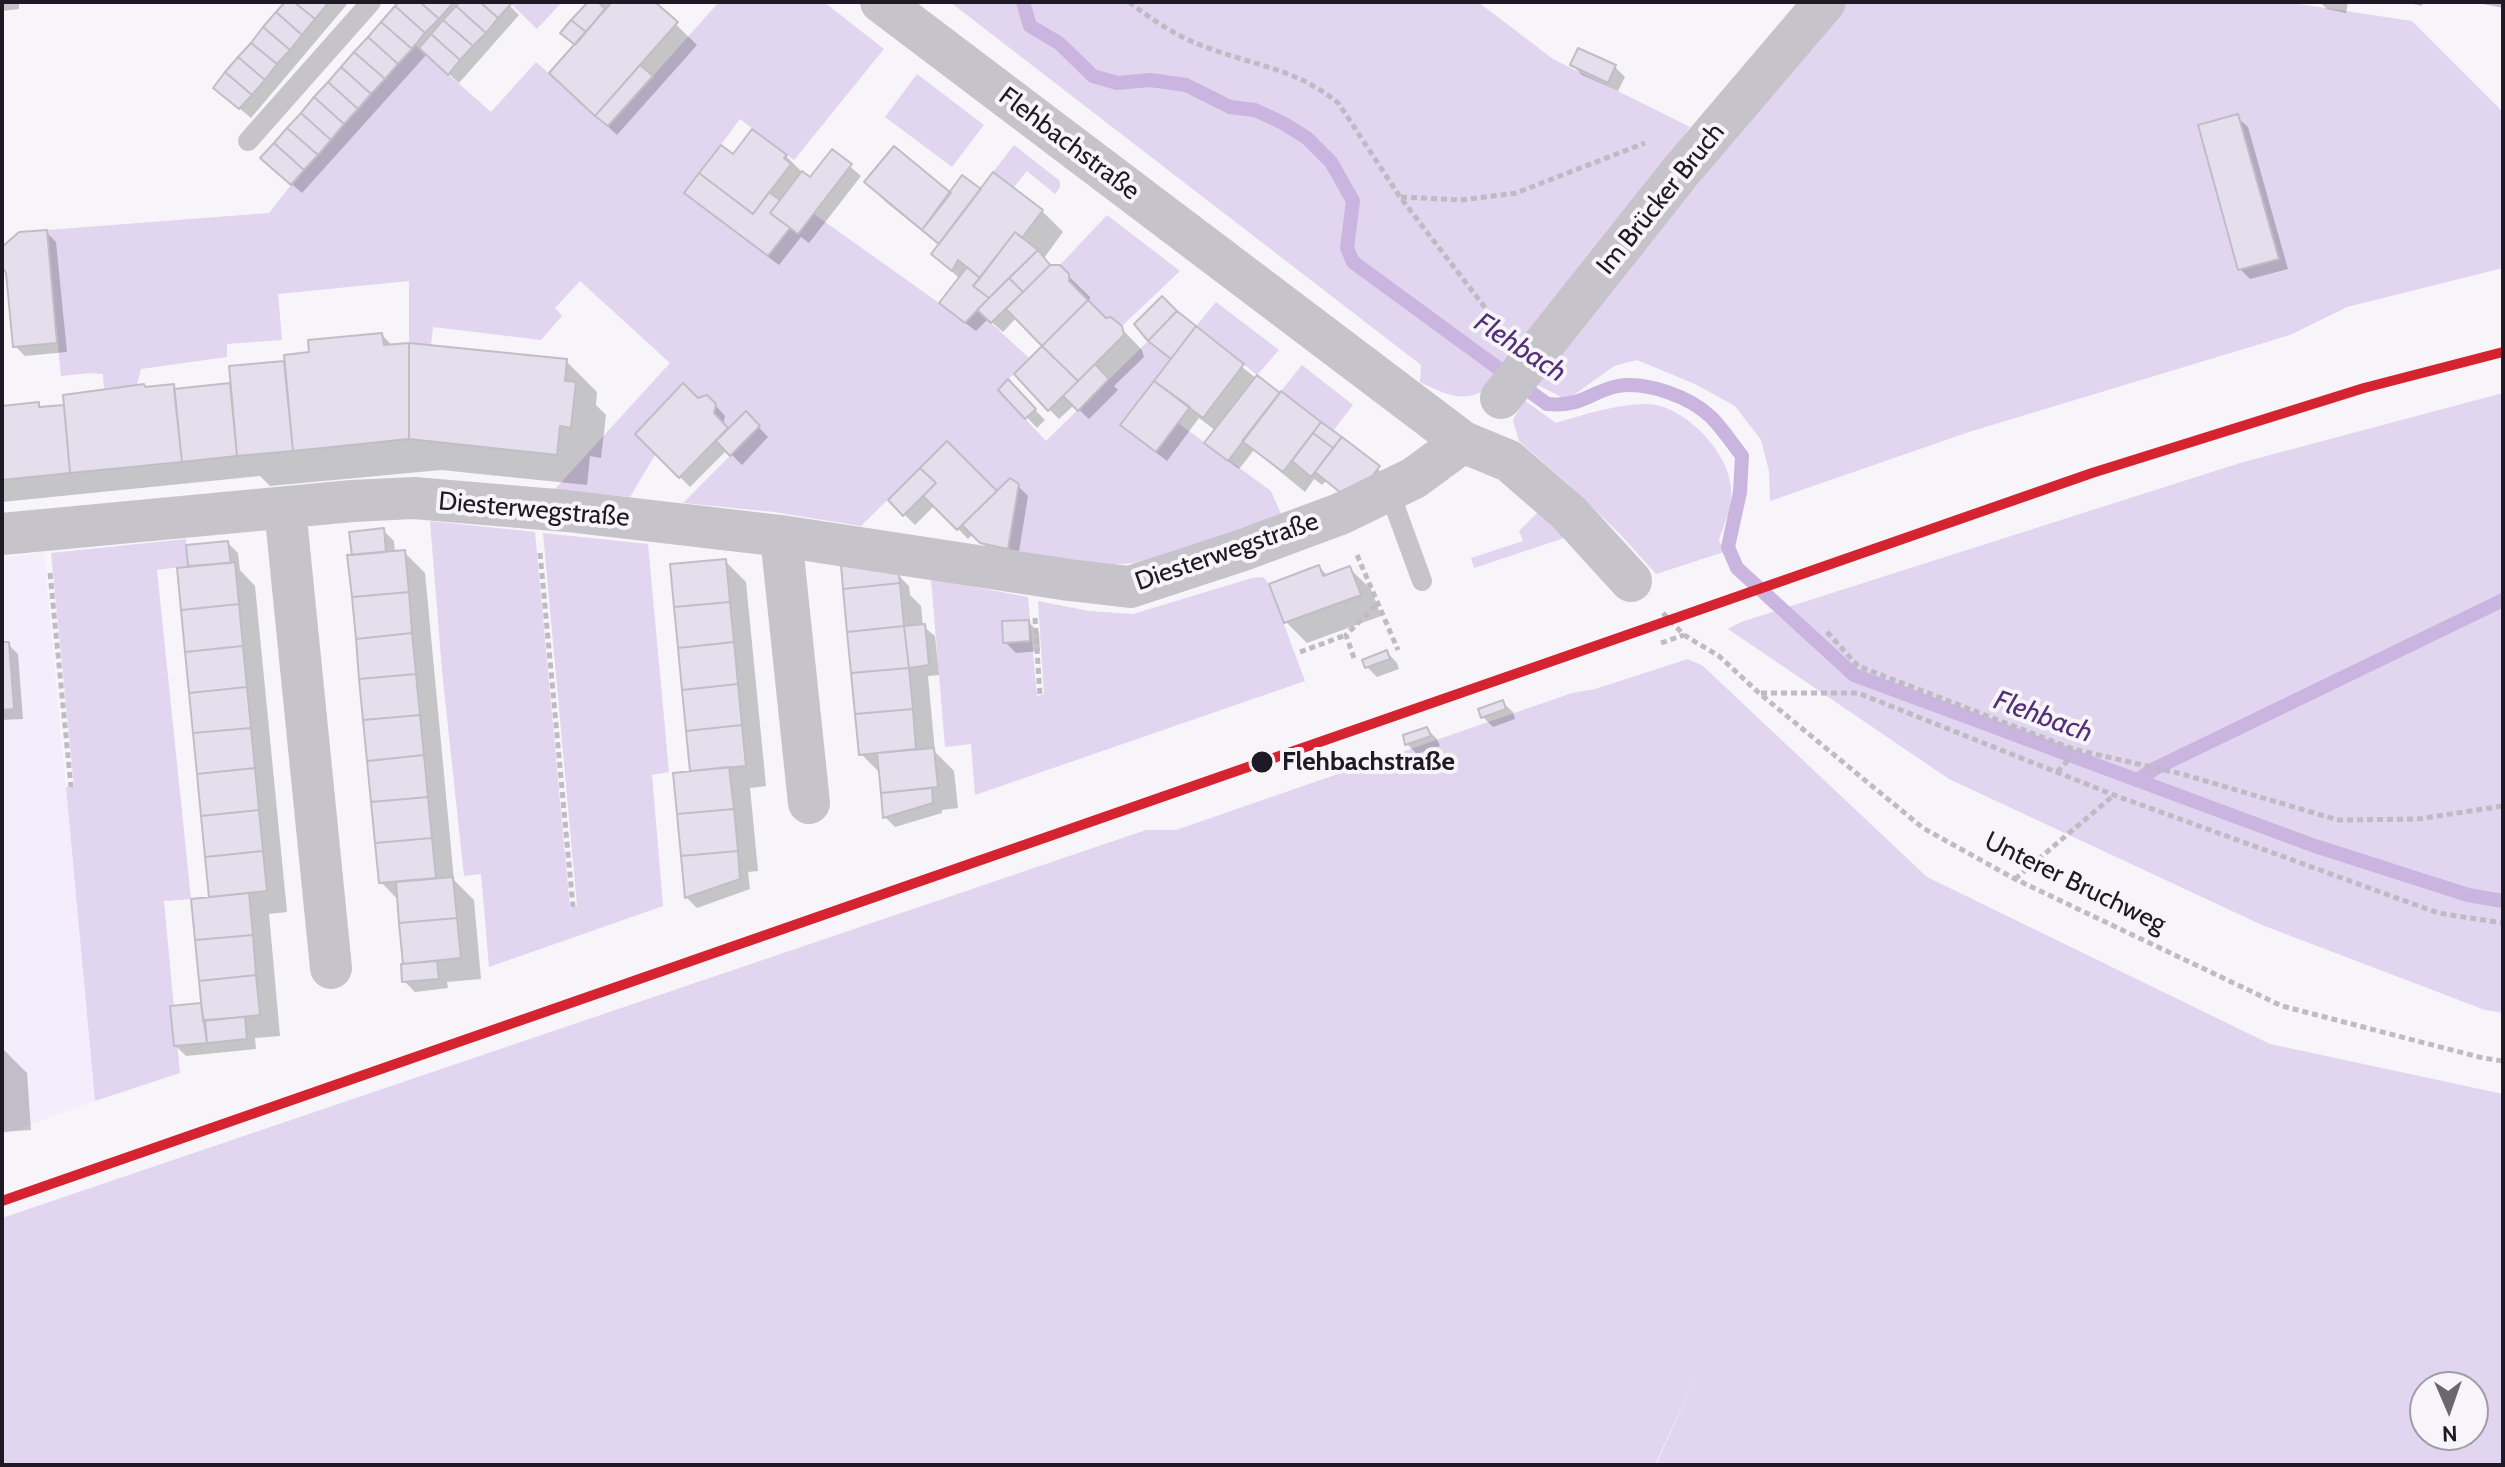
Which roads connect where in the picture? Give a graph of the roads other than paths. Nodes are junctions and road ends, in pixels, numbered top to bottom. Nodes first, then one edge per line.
1 (371, 2) edge
2 (881, 2) edge
3 (1825, 2) edge
4 (248, 141) dead end
5 (1512, 384) dead end
6 (1463, 442) junction
7 (1389, 491) junction
8 (285, 508) junction
9 (2, 534) edge
10 (781, 536) junction
11 (1422, 581) dead end
12 (1631, 581) dead end
13 (809, 803) dead end
14 (331, 968) dead end

1 - 4 lane
2 - 6 street, Flehbachstraße
3 - 5 street, Im Brücker Bruch
6 - 7 street, Diesterwegstraße
6 - 12 street, Flehbachstraße
7 - 10 street, Diesterwegstraße
7 - 11 lane
8 - 9 street, Diesterwegstraße
8 - 10 street, Diesterwegstraße
8 - 14 street
10 - 13 street

